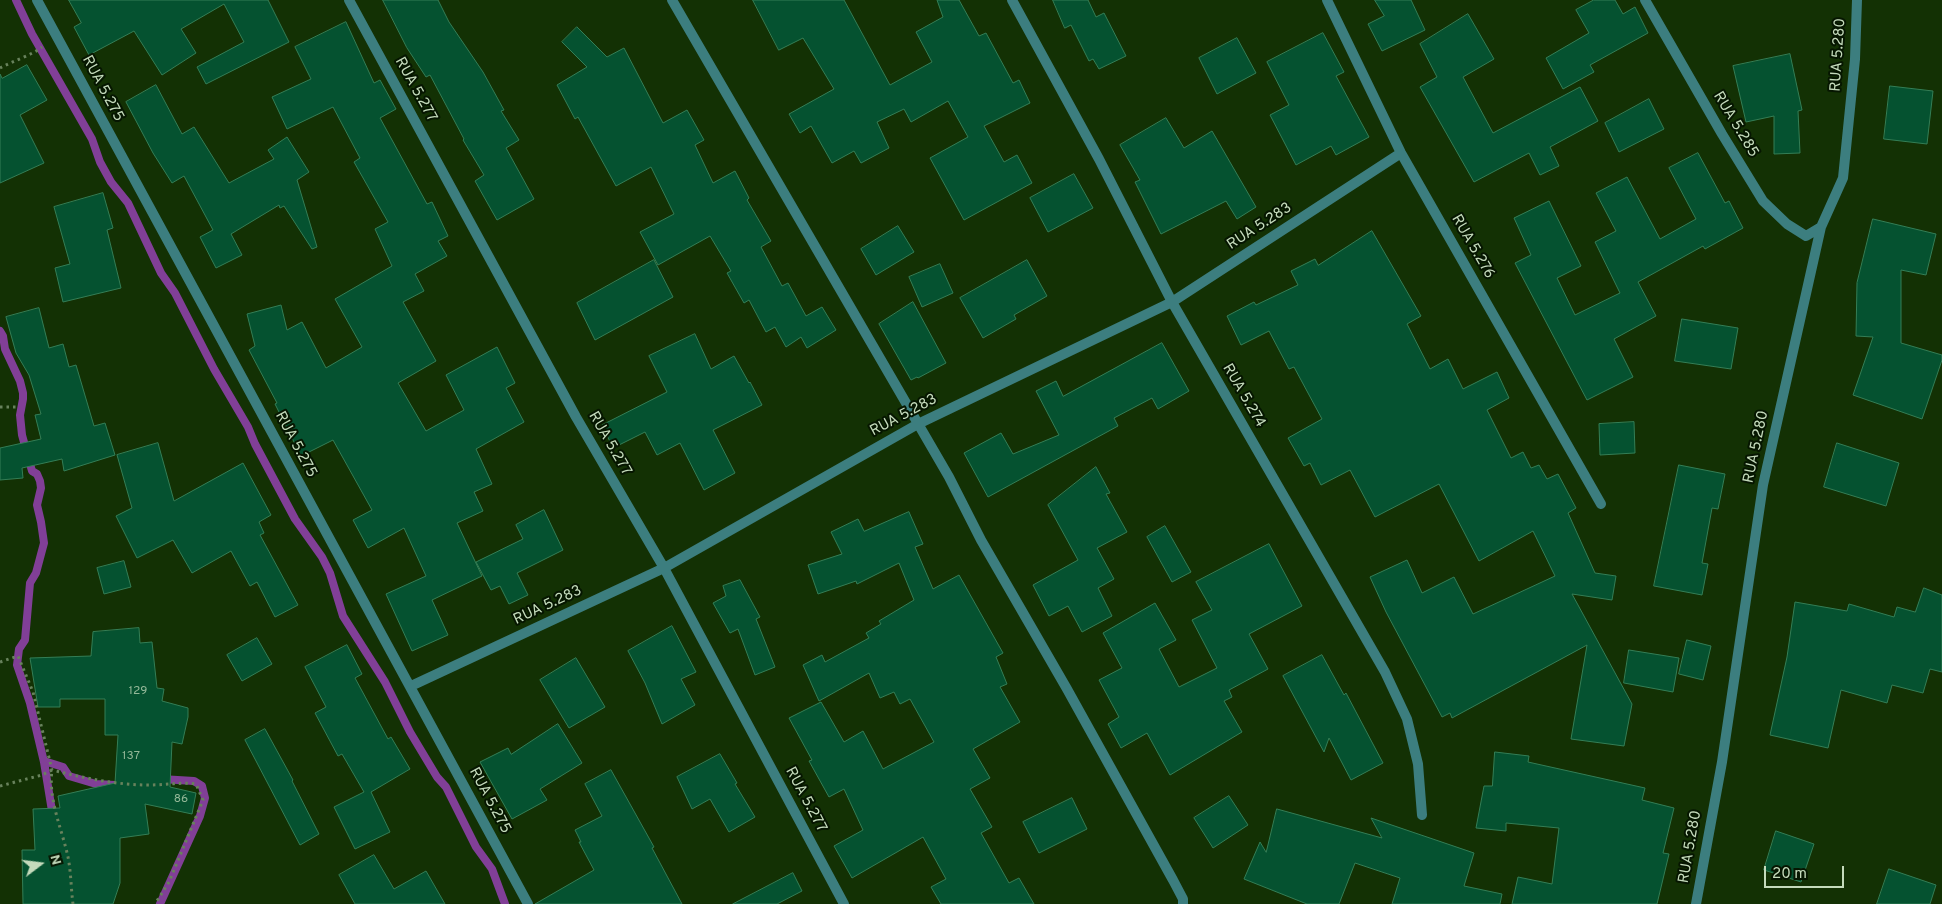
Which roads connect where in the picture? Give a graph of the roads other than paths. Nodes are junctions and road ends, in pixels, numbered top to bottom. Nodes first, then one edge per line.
1 (37, 0) edge
2 (349, 0) edge
3 (672, 0) edge
4 (1012, 0) edge
5 (1327, 0) edge
6 (1645, 0) edge
7 (1857, 0) edge
8 (1400, 152) junction
9 (1821, 227) junction
10 (1172, 302) junction
11 (918, 424) junction
12 (1600, 504) dead end
13 (664, 568) junction
14 (411, 686) junction
15 (1422, 815) dead end
16 (528, 904) edge
17 (844, 904) edge
18 (1183, 904) edge
19 (1696, 904) edge

1 - 14 street, RUA 5.275
2 - 13 street, RUA 5.277
3 - 11 street
4 - 10 street, RUA 5.274
5 - 8 street, RUA 5.276
6 - 9 street, RUA 5.285
7 - 9 street, RUA 5.280
8 - 10 street, RUA 5.283
8 - 12 street, RUA 5.276
9 - 19 street, RUA 5.280
10 - 11 street, RUA 5.283
10 - 15 street, RUA 5.274
11 - 13 street, RUA 5.283
11 - 18 street
13 - 14 street, RUA 5.283
13 - 17 street, RUA 5.277
14 - 16 street, RUA 5.275

